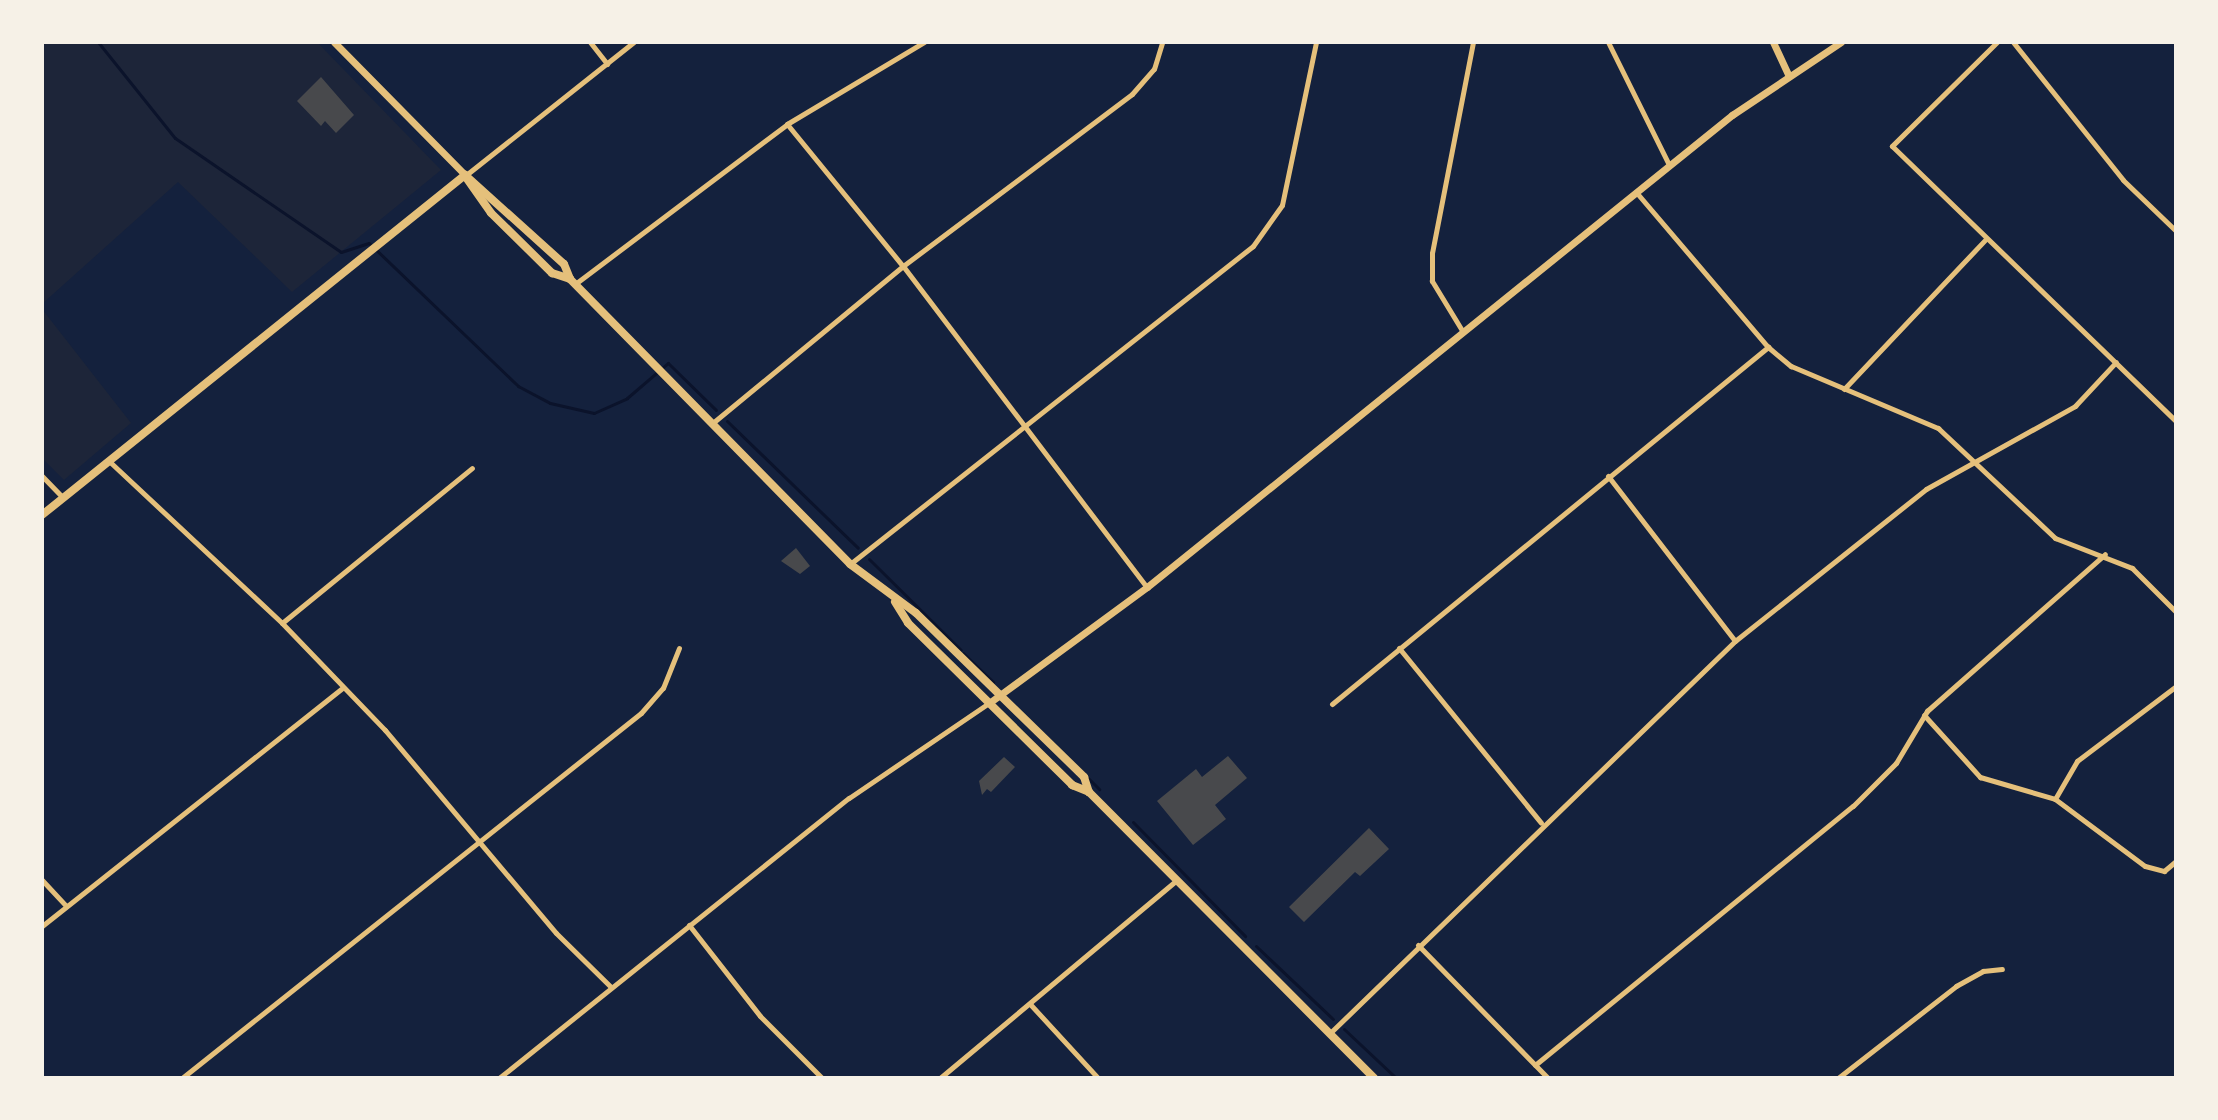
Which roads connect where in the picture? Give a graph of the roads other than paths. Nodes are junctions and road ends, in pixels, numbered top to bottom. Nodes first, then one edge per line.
1 (334, 42) edge
2 (590, 42) edge
3 (634, 42) edge
4 (924, 42) edge
5 (1162, 42) edge
6 (1316, 42) edge
7 (1473, 42) edge
8 (1608, 42) edge
9 (1773, 42) edge
10 (1841, 42) edge
11 (1997, 42) edge
12 (2013, 42) edge
13 (607, 64) junction
14 (1789, 76) junction
15 (787, 124) junction
16 (1669, 165) junction
17 (465, 175) junction
18 (1636, 192) junction
19 (2176, 231) edge
20 (1986, 239) junction
21 (903, 266) junction
22 (573, 281) junction
23 (1463, 332) junction
24 (1768, 347) junction
25 (2116, 362) junction
26 (1844, 389) junction
27 (715, 421) junction
28 (2176, 421) edge
29 (1026, 425) junction
30 (110, 462) junction
31 (1970, 462) junction
32 (472, 468) dead end
33 (42, 476) edge
34 (1608, 476) junction
35 (63, 499) junction
36 (42, 515) edge
37 (2105, 554) junction
38 (850, 564) junction
39 (1147, 587) junction
40 (895, 602) junction
41 (2176, 612) edge
42 (282, 623) junction
43 (1735, 641) junction
44 (679, 648) dead end
45 (1399, 648) junction
46 (2176, 686) edge
47 (341, 689) junction
48 (1000, 695) junction
49 (989, 703) junction
50 (1332, 704) dead end
51 (1924, 715) junction
52 (1089, 792) junction
53 (2055, 799) junction
54 (1541, 823) junction
55 (479, 842) junction
56 (2176, 861) edge
57 (42, 880) edge
58 (1177, 880) junction
59 (66, 906) junction
60 (689, 925) junction
61 (42, 926) edge
62 (1418, 945) junction
63 (2002, 969) dead end
64 (611, 987) junction
65 (1030, 1004) junction
66 (1330, 1033) junction
67 (1535, 1065) junction
68 (182, 1078) edge
69 (499, 1078) edge
70 (822, 1078) edge
71 (940, 1078) edge
72 (1098, 1078) edge
73 (1374, 1078) edge
74 (1548, 1078) edge
75 (1838, 1078) edge

1 - 17 street
2 - 13 street
3 - 13 street
4 - 15 street
5 - 21 street
6 - 29 street
7 - 23 street
8 - 16 street
9 - 14 street
10 - 14 street
11 - 20 street
12 - 19 street
13 - 17 street
14 - 16 street
15 - 21 street
15 - 22 street
16 - 18 street
17 - 22 main road
17 - 22 main road
17 - 30 main road
18 - 23 street
18 - 24 street
20 - 25 street
20 - 26 street
21 - 27 street
21 - 29 street
22 - 27 main road
23 - 39 street
24 - 26 street
24 - 34 street
25 - 28 street
25 - 31 street
26 - 31 street
27 - 38 main road
29 - 38 street
29 - 39 street
30 - 35 main road
30 - 42 street
31 - 37 street
31 - 43 street
32 - 42 street
33 - 35 street
34 - 43 street
34 - 45 street
35 - 36 main road
37 - 41 street
37 - 51 street
38 - 40 main road
39 - 48 street
40 - 48 main road
40 - 49 main road
42 - 47 street
43 - 54 street
44 - 55 street
45 - 50 street
45 - 54 street
46 - 53 street
47 - 55 street
47 - 59 street
48 - 49 street
48 - 52 main road
49 - 52 main road
49 - 60 street
51 - 53 street
51 - 67 street
52 - 58 main road
53 - 56 street
54 - 62 street
55 - 64 street
55 - 68 street
57 - 59 street
58 - 65 street
58 - 66 main road
59 - 61 street
60 - 64 street
60 - 70 street
62 - 66 street
62 - 67 street
63 - 75 street
64 - 69 street
65 - 71 street
65 - 72 street
66 - 73 main road
67 - 74 street

